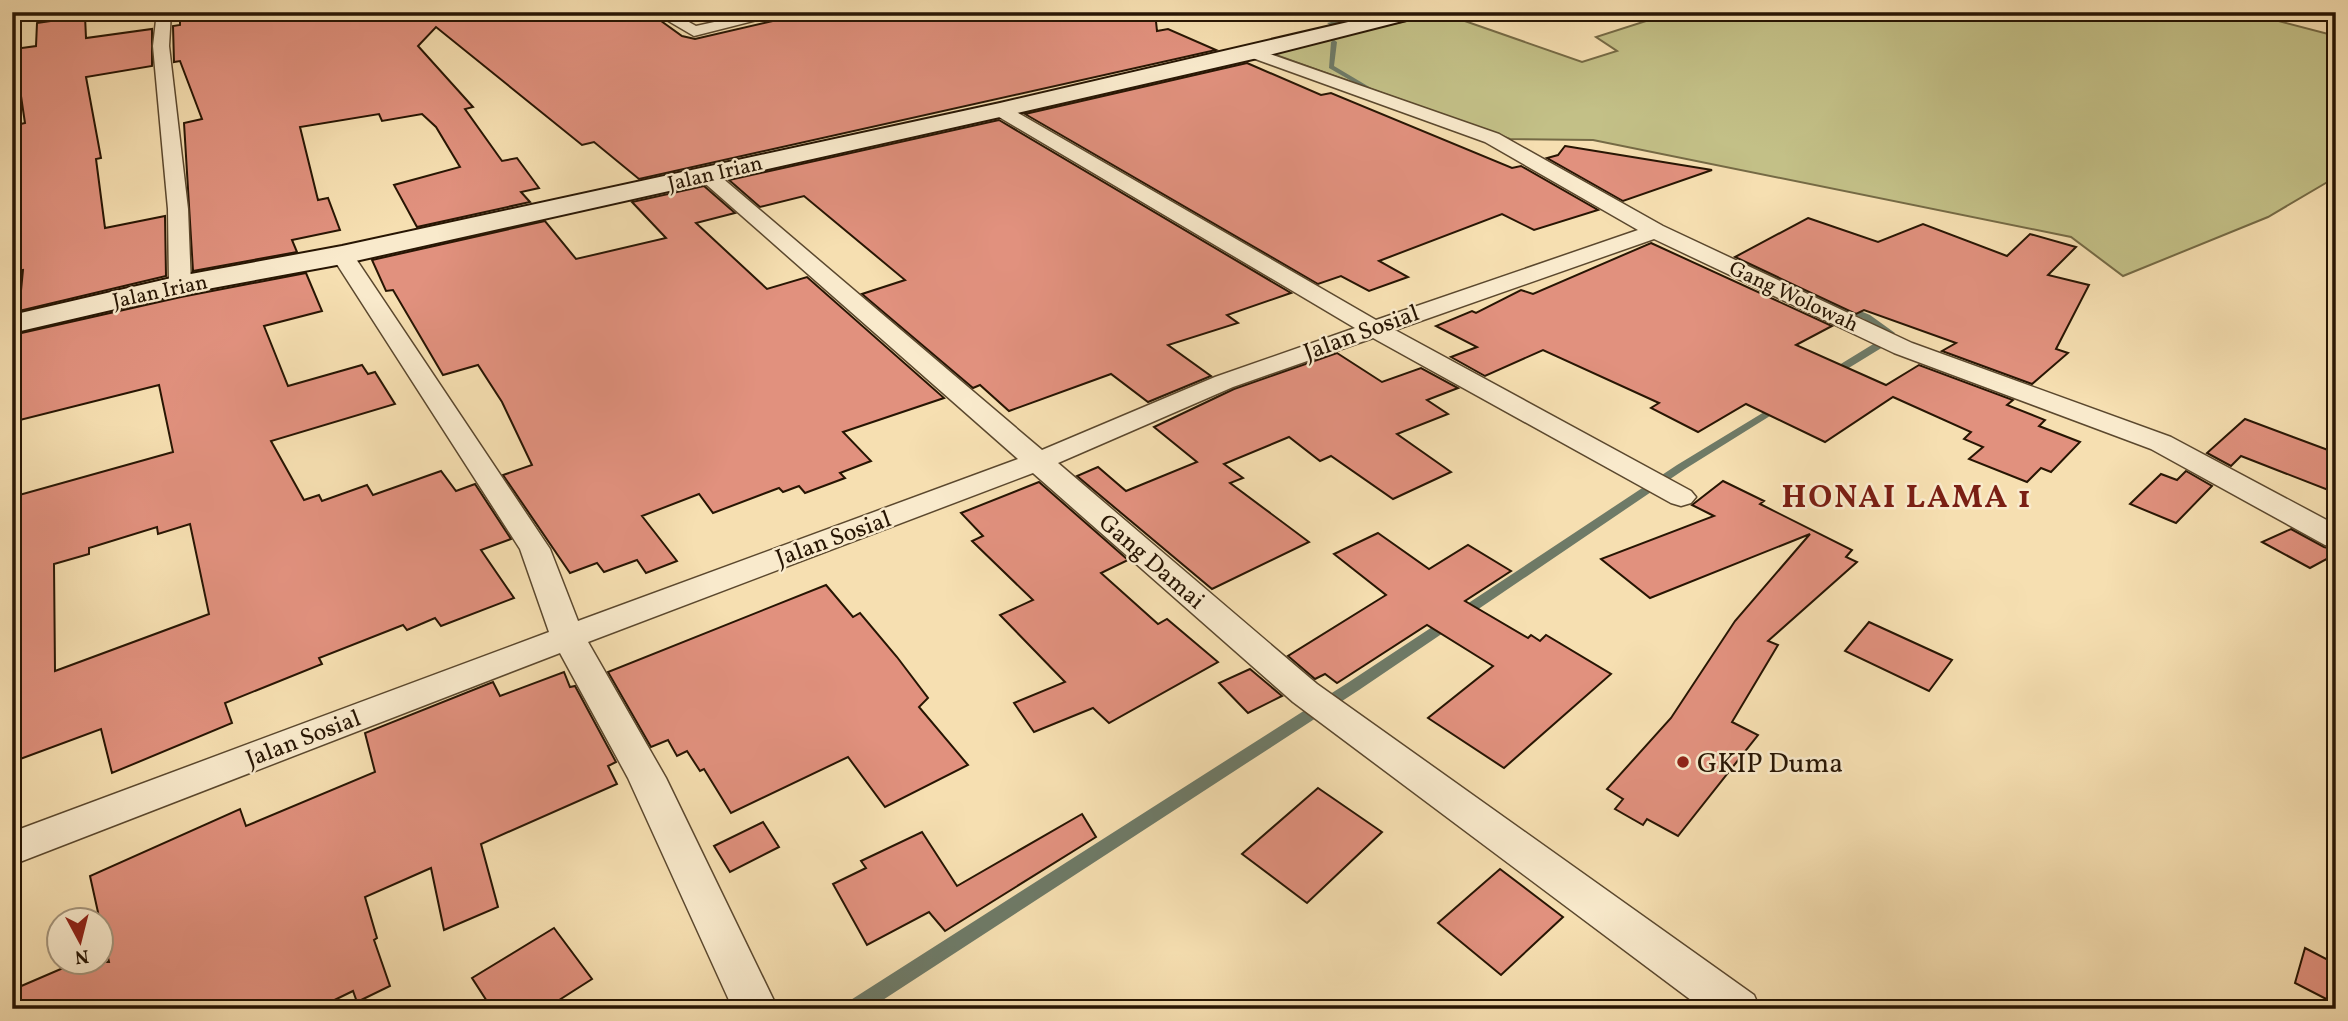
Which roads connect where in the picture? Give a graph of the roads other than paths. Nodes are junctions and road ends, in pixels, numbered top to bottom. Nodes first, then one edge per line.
1 (164, 12) edge
2 (660, 12) edge
3 (782, 12) edge
4 (1415, 12) edge
5 (1253, 53) junction
6 (1000, 110) junction
7 (707, 174) junction
8 (1655, 231) junction
9 (342, 255) junction
10 (180, 285) junction
11 (12, 324) edge
12 (1372, 328) junction
13 (1037, 462) junction
14 (1681, 496) dead end
15 (2336, 538) edge
16 (568, 637) junction
17 (12, 849) edge
18 (756, 1009) edge
19 (1738, 1009) edge

1 - 10 street
2 - 3 street
4 - 5 main road, Jalan Irian
5 - 6 main road, Jalan Irian
5 - 8 street, Gang Wolowah
6 - 7 main road, Jalan Irian
6 - 12 street
7 - 9 main road, Jalan Irian
7 - 13 street, Gang Damai
8 - 12 street, Jalan Sosial
8 - 15 street, Gang Wolowah
9 - 10 main road, Jalan Irian
9 - 16 street
10 - 11 main road, Jalan Irian
12 - 13 street, Jalan Sosial
12 - 14 street
13 - 16 street, Jalan Sosial
13 - 19 street, Gang Damai
16 - 17 street, Jalan Sosial
16 - 18 street

